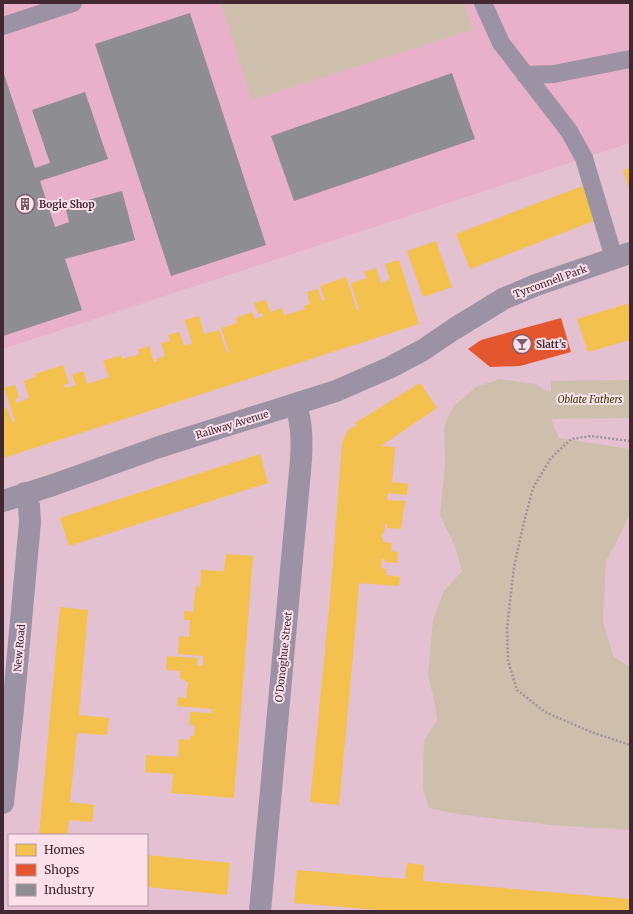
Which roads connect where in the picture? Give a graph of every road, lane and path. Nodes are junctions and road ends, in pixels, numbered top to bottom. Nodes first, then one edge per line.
1 (73, 3) edge
2 (483, 3) edge
3 (3, 26) edge
4 (630, 59) edge
5 (525, 75) junction
6 (622, 256) edge
7 (454, 329) joint
8 (296, 405) junction
9 (630, 441) edge
10 (25, 493) junction
11 (3, 501) edge
12 (630, 745) edge
13 (3, 803) edge
14 (260, 911) edge

1 - 3 lane
2 - 5 lane
4 - 5 lane
5 - 6 lane
6 - 7 street, Tyrconnell Park
7 - 8 street, Railway Avenue
8 - 10 street, Railway Avenue
8 - 14 street, O'Donoghue Street
9 - 12 path
10 - 11 street, Railway Avenue
10 - 13 street, New Road

